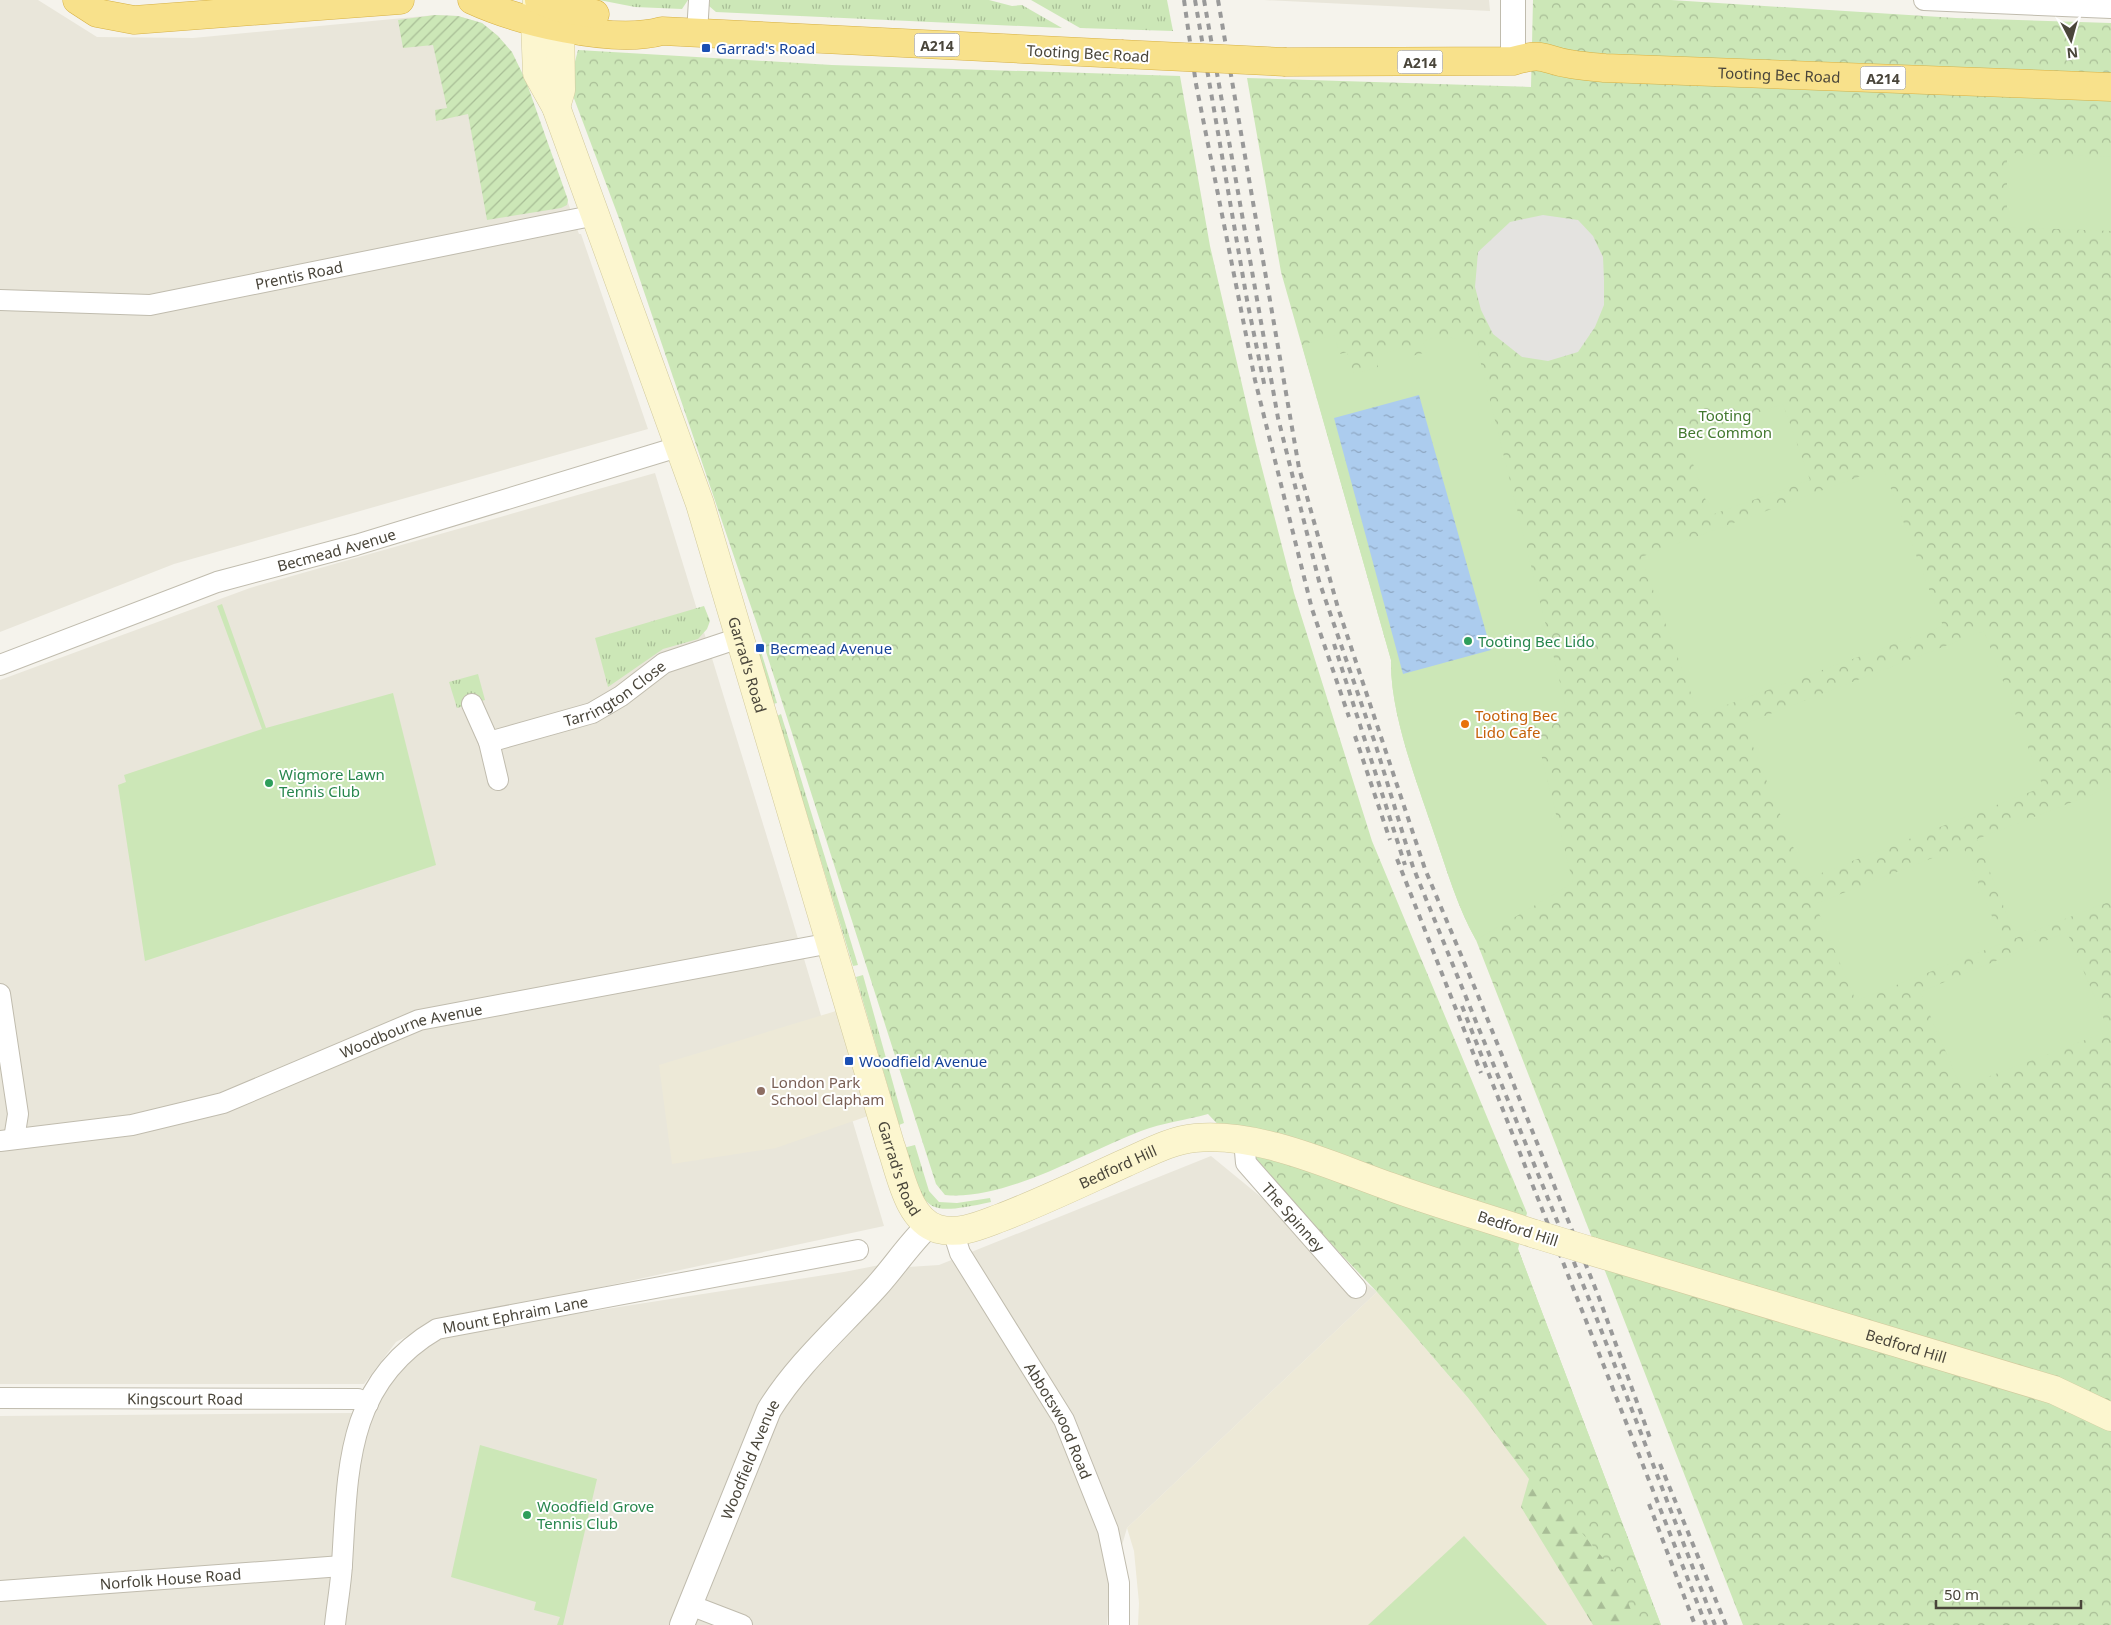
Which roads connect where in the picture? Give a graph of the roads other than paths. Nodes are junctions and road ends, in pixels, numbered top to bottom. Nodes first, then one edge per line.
1 (77, 0) edge
2 (400, 0) edge
3 (472, 0) edge
4 (699, 0) edge
5 (1514, 0) edge
6 (1924, 0) edge
7 (1961, 1) edge
8 (232, 7) edge
9 (2111, 8) edge
10 (541, 10) edge
11 (696, 33) junction
12 (1514, 61) junction
13 (2111, 86) edge
14 (596, 214) junction
15 (0, 300) edge
16 (678, 447) junction
17 (739, 638) junction
18 (0, 664) edge
19 (472, 704) dead end
20 (489, 742) junction
21 (498, 780) dead end
22 (831, 943) junction
23 (0, 994) edge
24 (7, 1140) edge
25 (1244, 1140) junction
26 (941, 1228) junction
27 (858, 1250) dead end
28 (1356, 1288) dead end
29 (0, 1398) edge
30 (368, 1404) junction
31 (2111, 1417) edge
32 (342, 1566) junction
33 (0, 1591) edge
34 (686, 1615) edge
35 (335, 1625) edge
36 (742, 1625) edge
37 (1119, 1625) edge

1 - 8 highway
2 - 8 highway
3 - 10 highway, A214
4 - 11 street
5 - 12 street
6 - 7 street
7 - 9 street
10 - 11 highway, Tooting Bec Road / A214
10 - 14 main road, Garrad's Road
11 - 12 highway, Tooting Bec Road / A214, bridge
12 - 13 highway, Tooting Bec Road / A214
14 - 15 street, Prentis Road
14 - 16 main road, Garrad's Road
16 - 17 main road, Garrad's Road
16 - 18 street, Becmead Avenue
17 - 20 street, Tarrington Close
17 - 22 main road, Garrad's Road
19 - 20 street
20 - 21 street
22 - 24 street, Woodbourne Avenue
22 - 26 main road, Garrad's Road
23 - 24 street
25 - 26 main road, Bedford Hill
25 - 28 street, The Spinney
25 - 31 main road, Bedford Hill, bridge
26 - 34 street, Woodfield Avenue
26 - 37 street, Abbotswood Road
27 - 30 street, Mount Ephraim Lane
29 - 30 street, Kingscourt Road
30 - 32 street, Mount Ephraim Lane
32 - 33 street, Norfolk House Road
32 - 35 street, Mount Ephraim Lane
34 - 36 street

